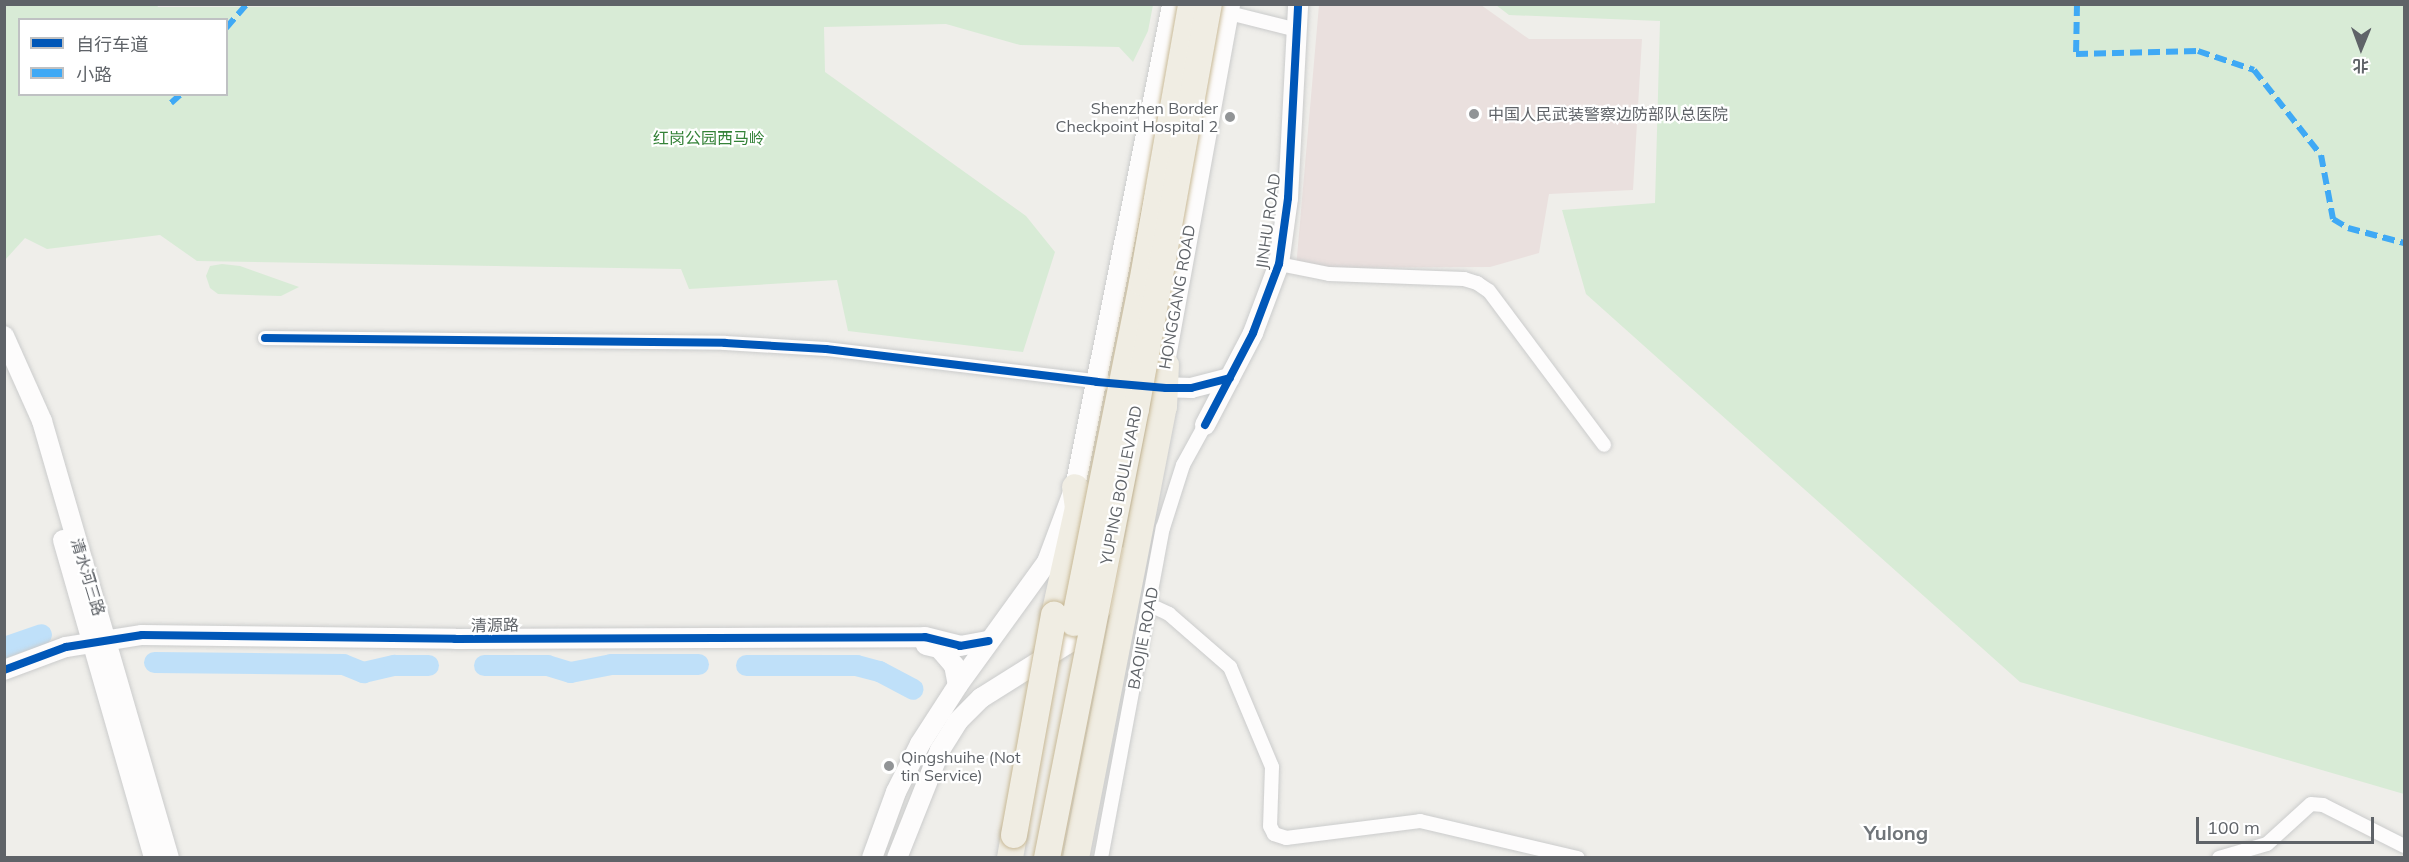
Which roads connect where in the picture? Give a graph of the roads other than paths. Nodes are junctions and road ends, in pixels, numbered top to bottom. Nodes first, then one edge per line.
1 (1172, 4) edge
2 (1191, 4) edge
3 (1298, 4) edge
4 (1222, 7) edge
5 (1297, 30) junction
6 (1278, 264) junction
7 (265, 338) dead end
8 (7, 348) edge
9 (1230, 378) junction
10 (1097, 382) junction
11 (1168, 382) junction
12 (1205, 425) junction
13 (1604, 445) dead end
14 (1076, 487) junction
15 (1150, 605) junction
16 (989, 641) junction
17 (101, 645) junction
18 (4, 670) edge
19 (4, 678) edge
20 (958, 685) junction
21 (1012, 846) edge
22 (2404, 846) edge
23 (154, 858) edge
24 (169, 858) edge
25 (872, 858) edge
26 (897, 858) edge
27 (1030, 858) edge
28 (1047, 858) edge
29 (1076, 858) edge
30 (1101, 858) edge
31 (1578, 858) edge
32 (2219, 858) edge

1 - 10 street
2 - 27 highway, YUPING BOULEVARD, bridge
3 - 5 street, JINHU ROAD
4 - 5 street
4 - 11 street, HONGGANG ROAD
4 - 28 highway, YUPING BOULEVARD, bridge
5 - 6 street, JINHU ROAD
6 - 9 street, JINHU ROAD
6 - 13 street
7 - 10 street
8 - 17 street, 清水河三路
9 - 11 street
9 - 12 street, JINHU ROAD
10 - 11 street
10 - 14 street
11 - 12 street
11 - 26 street, HONGGANG ROAD
11 - 29 highway
12 - 15 street, BAOJIE ROAD
14 - 16 street
14 - 21 highway, bridge
15 - 30 street, BAOJIE ROAD
15 - 31 street
16 - 17 street, 清源路
16 - 20 street
17 - 18 street, 清源路
17 - 19 street, 清源路
17 - 20 street, 清源路
17 - 23 street, 清水河三路
17 - 24 street, 清水河三路
20 - 25 street
22 - 32 street

